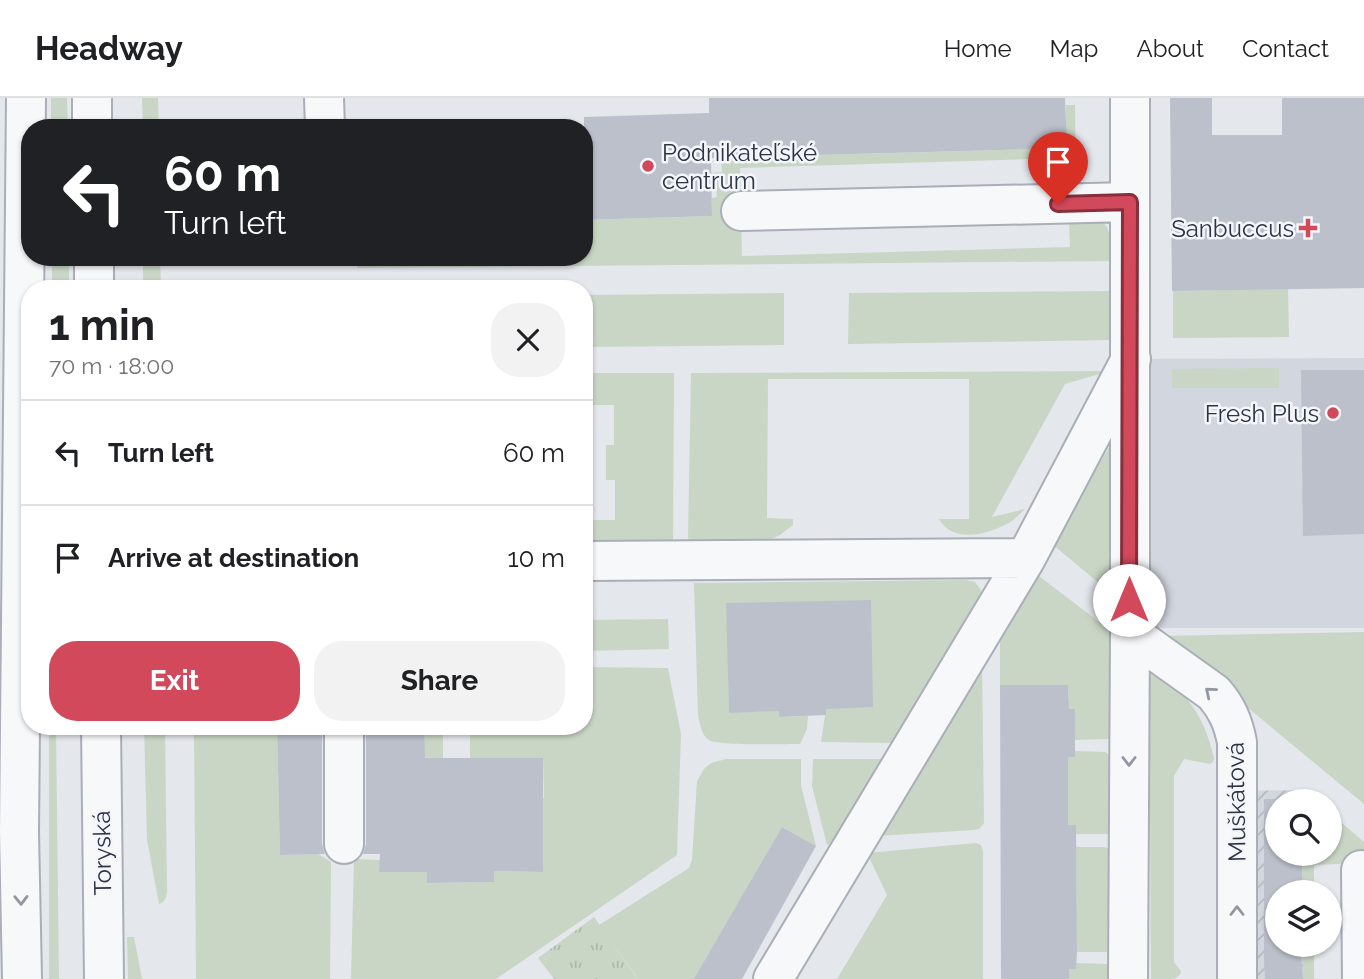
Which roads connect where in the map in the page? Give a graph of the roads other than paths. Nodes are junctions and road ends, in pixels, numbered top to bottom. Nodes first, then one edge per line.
1 (26, 98) edge
2 (92, 98) edge
3 (324, 98) edge
4 (1130, 98) edge
5 (26, 119) edge
6 (92, 119) edge
7 (325, 119) edge
8 (1130, 202) junction
9 (741, 211) dead end
10 (1130, 359) junction
11 (21, 535) joint
12 (1026, 558) junction
13 (593, 561) edge
14 (0, 571) edge
15 (1130, 633) junction
16 (16, 665) edge
17 (344, 735) edge
18 (94, 736) edge
19 (0, 778) edge
20 (19, 832) junction
21 (344, 844) dead end
22 (1361, 870) dead end
23 (23, 979) edge
24 (104, 979) edge
25 (773, 979) edge
26 (1128, 979) edge
27 (1237, 979) edge
28 (1362, 979) edge

1 - 5 street
2 - 6 street
3 - 7 street
4 - 8 street
8 - 9 street
8 - 10 street
10 - 12 street
10 - 15 street
11 - 14 street
11 - 16 street
12 - 13 street
12 - 25 street
15 -> 26 street
27 -> 15 street, Muškátová
16 - 20 street
17 - 21 street
18 - 24 street, Toryská
19 - 20 street
20 -> 23 street
22 - 28 street

